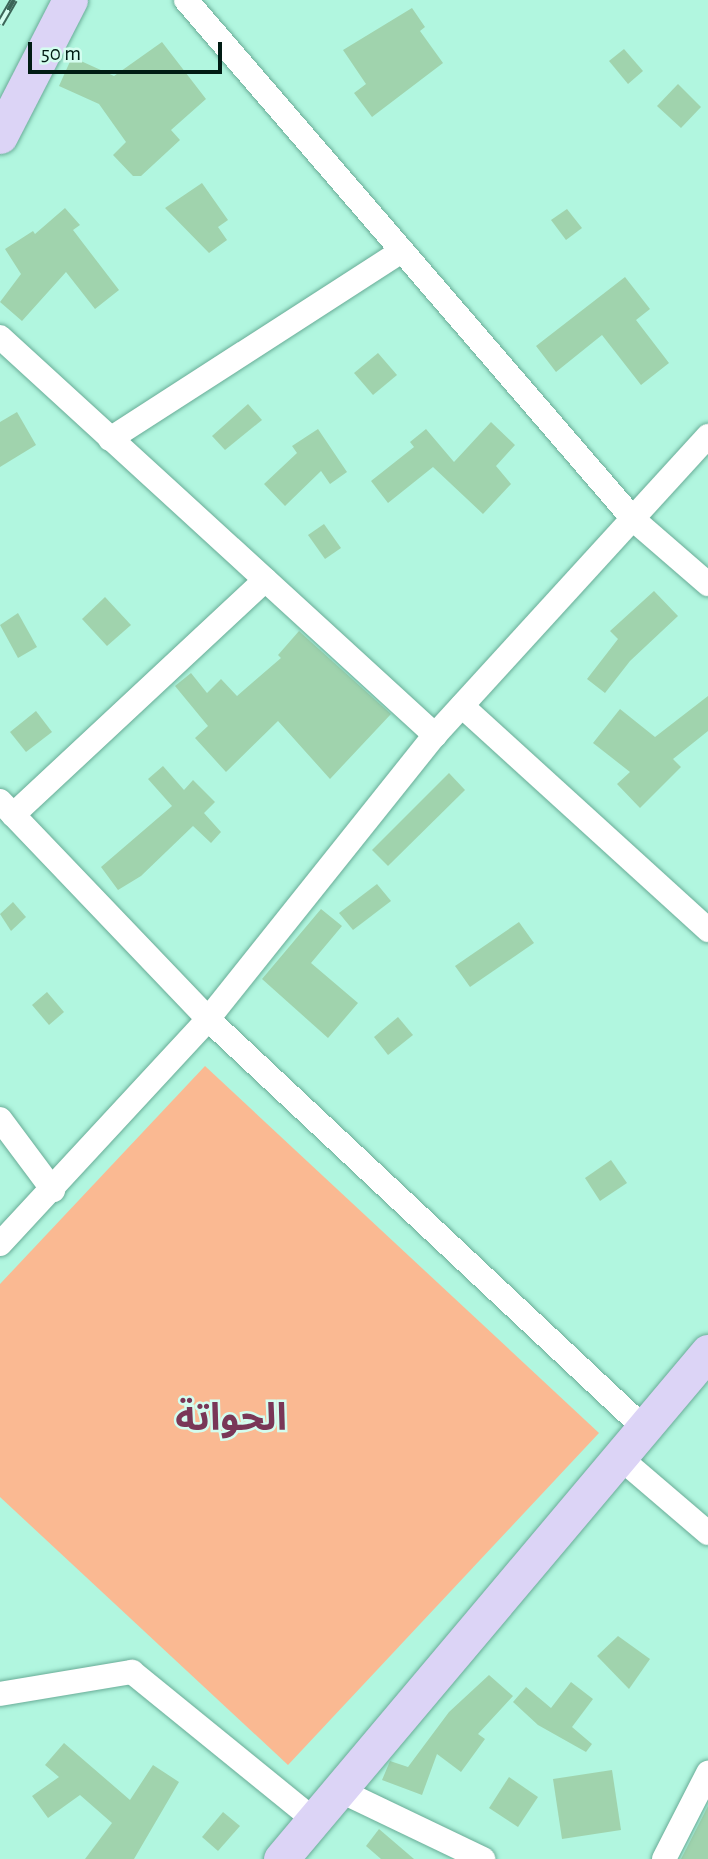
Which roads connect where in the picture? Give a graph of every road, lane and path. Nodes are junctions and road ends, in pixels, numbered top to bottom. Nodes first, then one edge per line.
1 (70, 0) edge
2 (186, 0) edge
3 (0, 136) edge
4 (402, 251) junction
5 (0, 337) edge
6 (708, 436) edge
7 (110, 439) junction
8 (634, 520) junction
9 (265, 580) junction
10 (708, 584) edge
11 (462, 706) junction
12 (435, 735) junction
13 (7, 808) edge
14 (708, 930) edge
15 (208, 1019) junction
16 (0, 1119) edge
17 (53, 1191) junction
18 (0, 1244) edge
19 (708, 1352) edge
20 (644, 1428) junction
21 (619, 1457) junction
22 (708, 1533) edge
23 (0, 1694) edge
24 (708, 1773) edge
25 (339, 1790) junction
26 (314, 1820) junction
27 (281, 1859) edge
28 (483, 1859) edge
29 (664, 1859) edge

1 - 3 street
2 - 4 street
4 - 7 street
4 - 8 street
5 - 7 street
6 - 8 street
7 - 9 street
8 - 10 street
8 - 11 street
9 - 12 street
9 - 13 street
11 - 12 street
11 - 14 street
12 - 15 street
13 - 15 street
15 - 17 street
15 - 20 street
16 - 17 street
17 - 18 street
19 - 20 street
20 - 21 street
21 - 22 street
21 - 25 street
23 - 26 street
24 - 29 street
25 - 26 street
25 - 28 street
26 - 27 street

